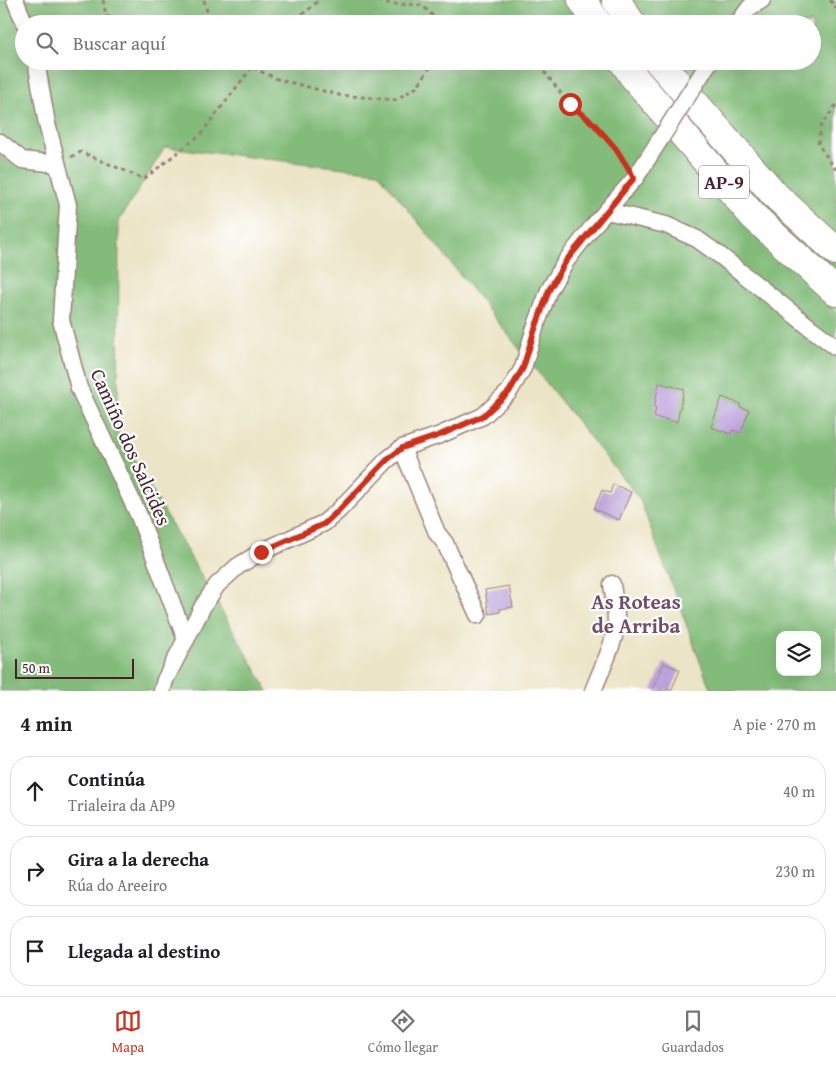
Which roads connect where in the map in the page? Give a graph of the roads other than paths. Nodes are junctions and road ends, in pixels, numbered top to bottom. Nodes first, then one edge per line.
1 (15, 0) edge
2 (582, 0) edge
3 (616, 0) edge
4 (762, 0) edge
5 (21, 15) edge
6 (592, 15) edge
7 (626, 15) edge
8 (744, 15) edge
9 (38, 70) edge
10 (629, 70) edge
11 (666, 70) edge
12 (704, 70) edge
13 (0, 142) edge
14 (57, 164) junction
15 (607, 211) junction
16 (836, 251) edge
17 (836, 292) edge
18 (836, 347) edge
19 (402, 448) junction
20 (612, 584) dead end
21 (478, 614) dead end
22 (186, 640) junction
23 (162, 691) edge
24 (593, 691) edge

1 - 5 street
2 - 6 highway
3 - 7 highway
4 - 8 street
9 - 14 street, Camiño dos Salcides
10 - 17 highway, AP-9
11 - 16 highway, AP-9
12 - 15 street, bridge
13 - 14 street
14 - 22 street, Camiño dos Salcides
15 - 18 street
15 - 19 street
19 - 21 street
19 - 22 street
20 - 24 street
22 - 23 street

